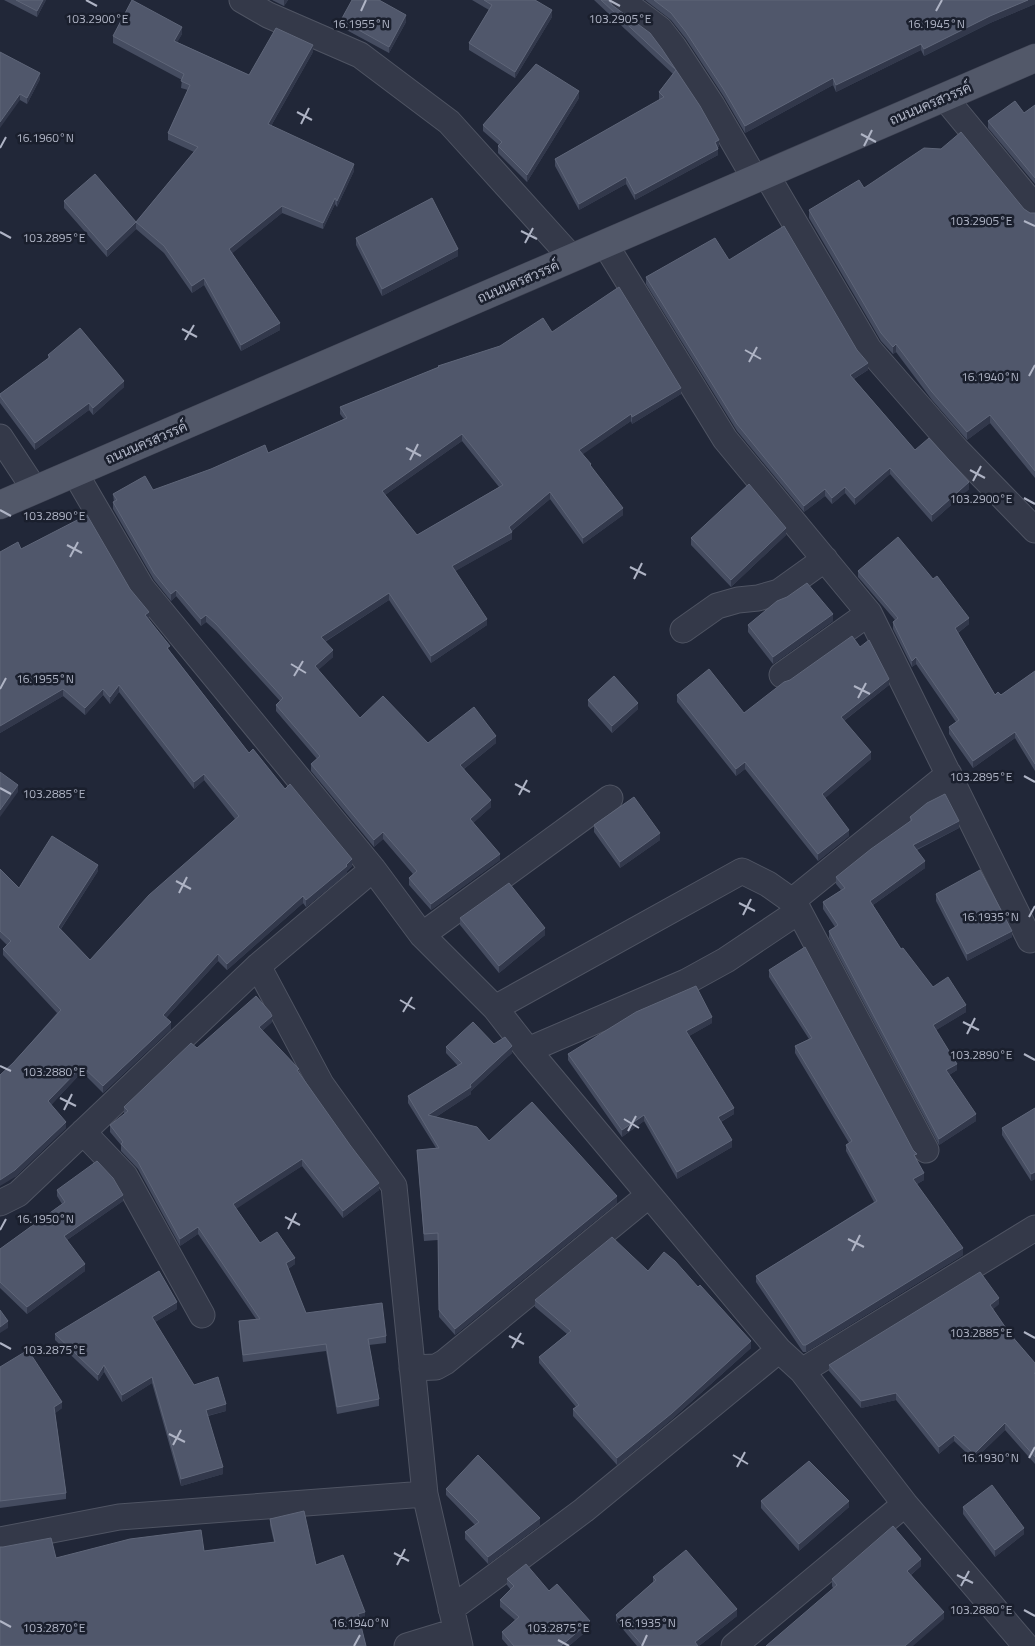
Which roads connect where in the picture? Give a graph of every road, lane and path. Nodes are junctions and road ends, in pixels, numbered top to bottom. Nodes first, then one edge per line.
1 (242, 0) edge
2 (621, 0) edge
3 (1035, 58) edge
4 (944, 97) junction
5 (761, 177) junction
6 (1035, 207) edge
7 (605, 244) junction
8 (572, 258) junction
9 (0, 438) edge
10 (75, 473) junction
11 (35, 490) junction
12 (0, 505) edge
13 (1035, 530) edge
14 (826, 559) junction
15 (869, 614) junction
16 (683, 630) dead end
17 (782, 675) dead end
18 (949, 774) junction
19 (610, 798) dead end
20 (373, 869) junction
21 (795, 906) junction
22 (422, 935) junction
23 (1035, 938) edge
24 (258, 966) junction
25 (496, 1008) junction
26 (528, 1050) junction
27 (83, 1132) junction
28 (926, 1150) dead end
29 (648, 1195) junction
30 (0, 1203) edge
31 (1035, 1228) edge
32 (202, 1316) dead end
33 (779, 1350) junction
34 (412, 1368) junction
35 (802, 1371) junction
36 (425, 1494) junction
37 (905, 1504) junction
38 (0, 1540) edge
39 (456, 1629) edge
40 (407, 1646) edge
41 (734, 1646) edge
42 (1026, 1646) edge

1 - 8 street
2 - 5 street
3 - 4 main road, ถนนนครสวรรค์
4 - 5 main road, ถนนนครสวรรค์
4 - 6 street
5 - 7 main road, ถนนนครสวรรค์
5 - 13 street
7 - 8 main road, ถนนนครสวรรค์
7 - 14 street
8 - 10 main road, ถนนนครสวรรค์
9 - 11 street
10 - 11 main road, ถนนนครสวรรค์
10 - 20 street
11 - 12 main road, ถนนนครสวรรค์
14 - 15 street
14 - 16 street
15 - 17 street
15 - 18 street
18 - 21 street
18 - 23 street
19 - 22 street
20 - 22 street
20 - 24 street
21 - 25 street
21 - 26 street
21 - 28 street
22 - 25 street
24 - 27 street
24 - 34 street
25 - 26 street
26 - 29 street
27 - 30 street
27 - 32 street
29 - 33 street
29 - 34 street
31 - 35 street
33 - 35 street
33 - 39 street
34 - 36 street
35 - 37 street
36 - 38 street
36 - 39 street
37 - 41 street
37 - 42 street
39 - 40 street

